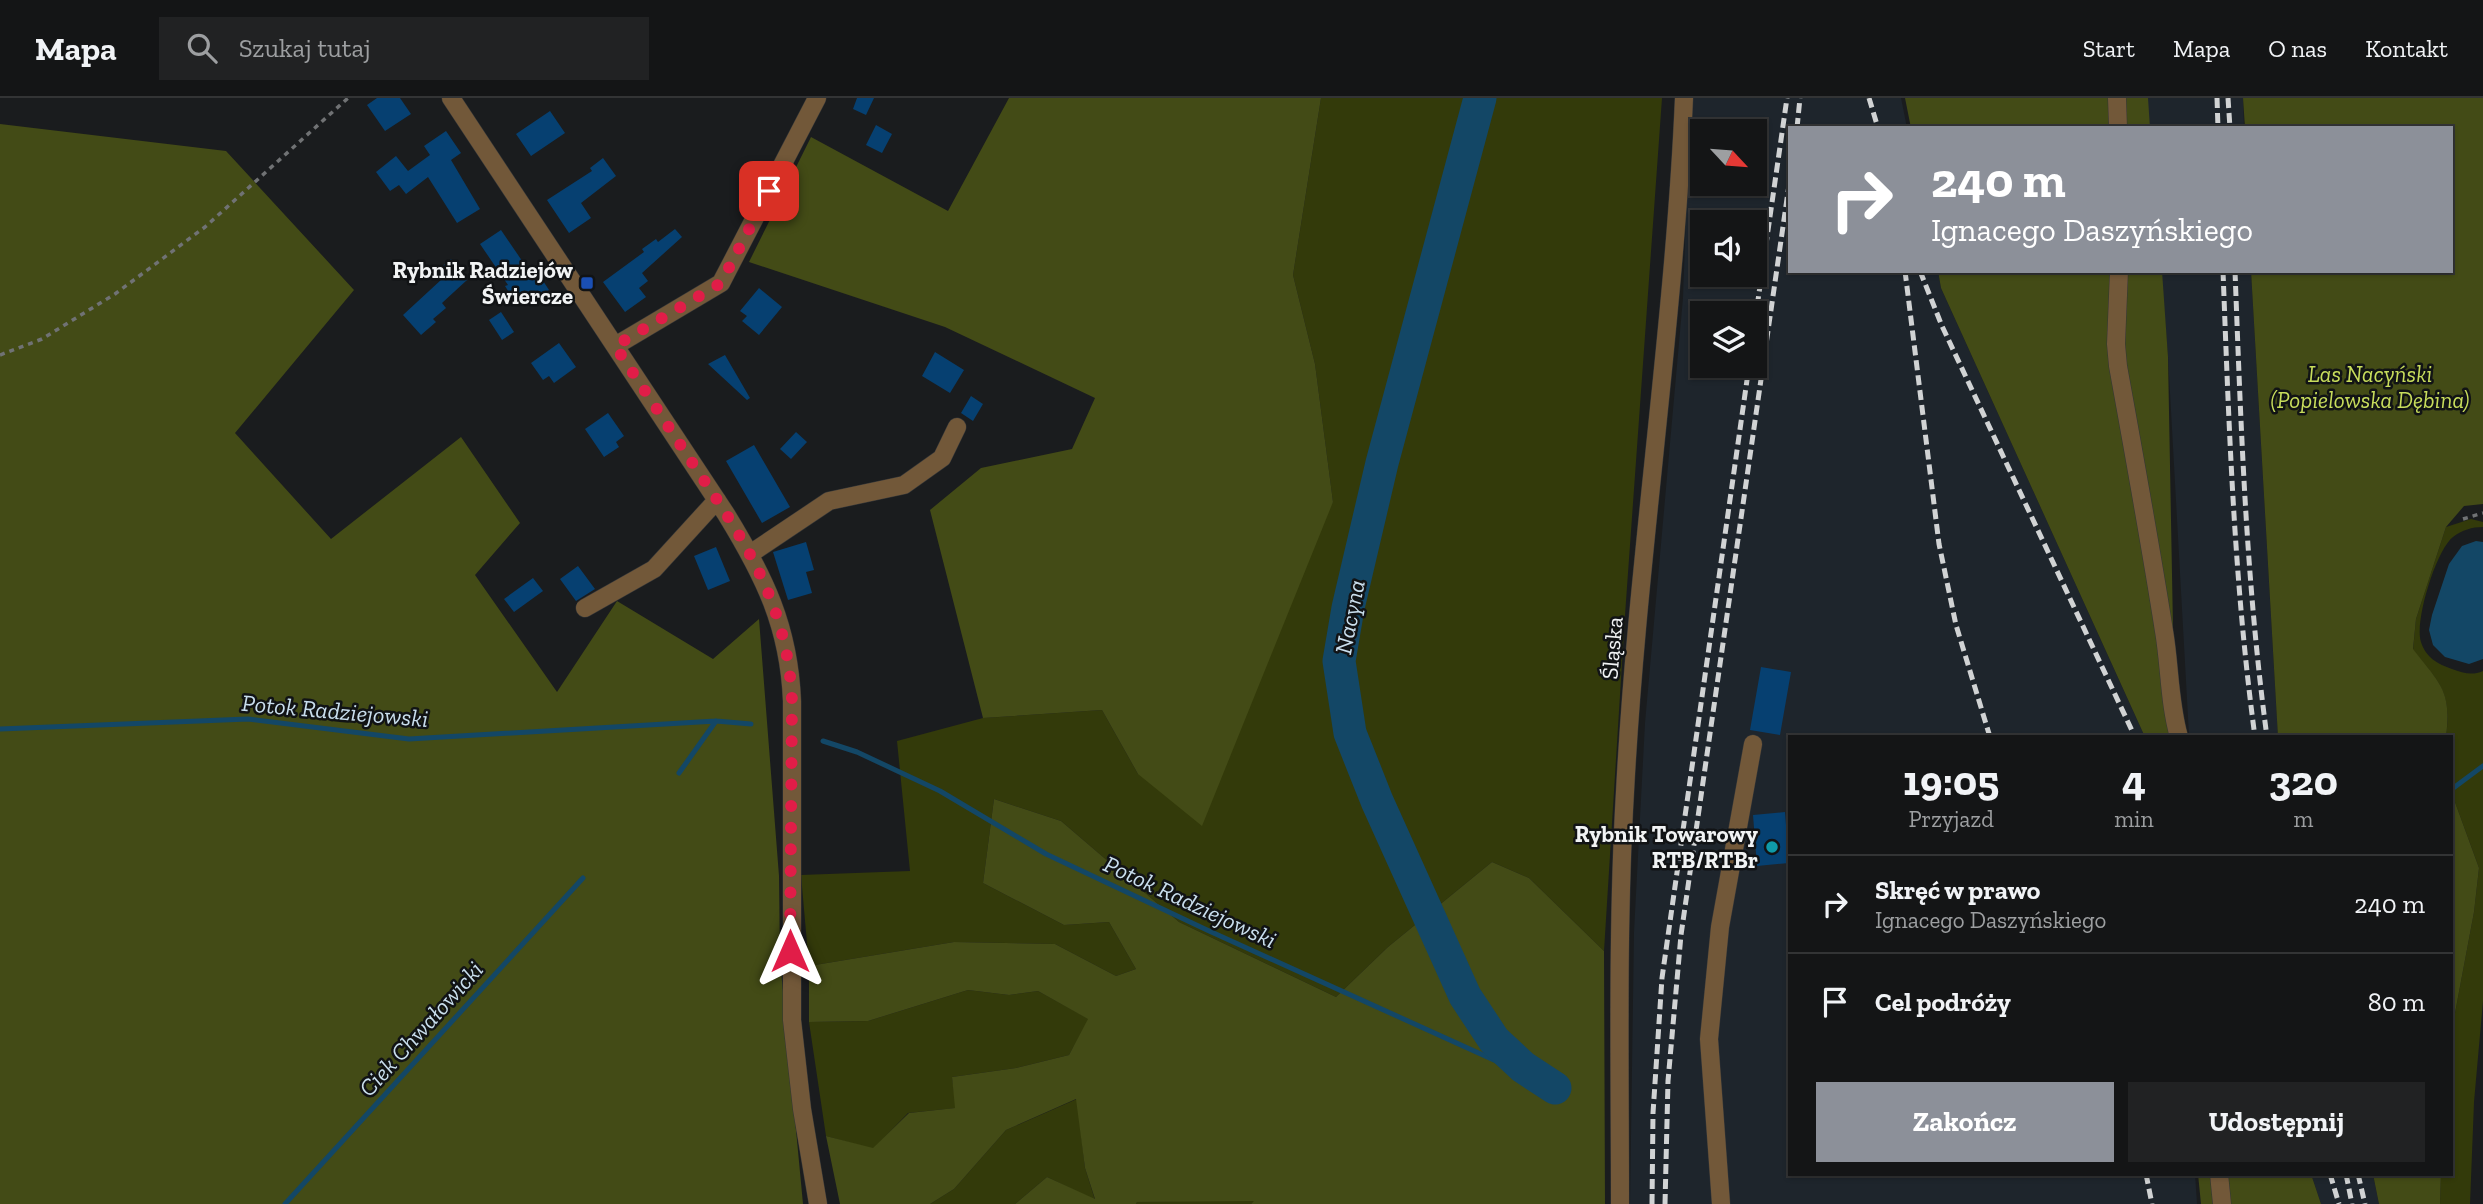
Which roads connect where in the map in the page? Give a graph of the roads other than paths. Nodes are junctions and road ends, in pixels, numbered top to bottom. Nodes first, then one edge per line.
1 (451, 98) edge
2 (817, 98) edge
3 (1684, 98) edge
4 (2117, 98) edge
5 (2118, 126) edge
6 (2119, 273) edge
7 (615, 346) junction
8 (957, 427) dead end
9 (717, 500) junction
10 (750, 554) junction
11 (585, 608) dead end
12 (2178, 735) edge
13 (1753, 744) dead end
14 (2219, 1176) edge
15 (818, 1204) edge
16 (1620, 1204) edge
17 (1721, 1204) edge
18 (2222, 1204) edge

1 - 7 street
2 - 7 street
3 - 16 street, Śląska
4 - 5 street
6 - 12 street
7 - 9 street
8 - 10 street
9 - 10 street
9 - 11 street
10 - 15 street
13 - 17 street
14 - 18 street

